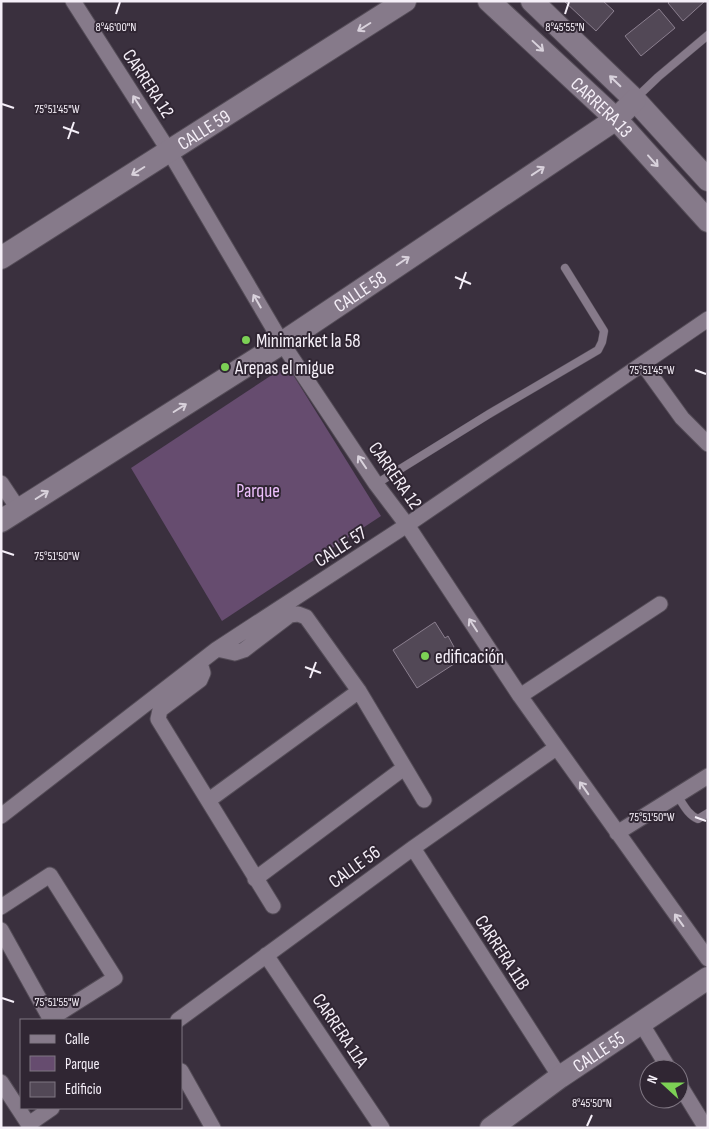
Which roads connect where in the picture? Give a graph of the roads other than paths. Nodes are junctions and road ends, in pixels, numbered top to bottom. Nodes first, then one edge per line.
1 (72, 1) edge
2 (405, 1) edge
3 (489, 1) edge
4 (532, 1) edge
5 (708, 35) edge
6 (635, 100) junction
7 (616, 119) junction
8 (169, 151) junction
9 (708, 180) edge
10 (708, 221) edge
11 (1, 258) edge
12 (565, 268) dead end
13 (708, 319) edge
14 (282, 343) junction
15 (643, 364) junction
16 (708, 444) edge
17 (1, 483) edge
18 (376, 484) junction
19 (10, 516) edge
20 (407, 525) junction
21 (660, 604) dead end
22 (217, 649) junction
23 (200, 663) junction
24 (358, 691) junction
25 (520, 696) junction
26 (556, 748) junction
27 (404, 768) junction
28 (708, 776) edge
29 (677, 795) junction
30 (209, 800) junction
31 (424, 800) dead end
32 (708, 813) edge
33 (1, 816) edge
34 (617, 833) junction
35 (413, 848) junction
36 (255, 879) junction
37 (273, 906) dead end
38 (1, 907) edge
39 (1, 930) edge
40 (266, 955) junction
41 (708, 959) edge
42 (708, 978) edge
43 (49, 1019) edge
44 (52, 1019) edge
45 (179, 1019) edge
46 (641, 1022) junction
47 (663, 1059) edge
48 (182, 1073) edge
49 (560, 1077) junction
50 (1, 1082) edge
51 (689, 1100) edge
52 (51, 1109) edge
53 (30, 1126) edge
54 (213, 1128) edge
55 (382, 1128) edge
56 (491, 1128) edge
57 (706, 1128) edge

8 -> 1 street, CARRERA 12
2 -> 8 street, CALLE 59
3 -> 7 street, CARRERA 13
6 -> 4 street, CARRERA 13
5 - 6 lane
6 - 7 street, CALLE 58
6 - 9 street, CARRERA 13
7 -> 10 street, CARRERA 13
14 -> 7 street, CALLE 58
8 -> 11 street, CALLE 59
14 -> 8 street, CARRERA 12
12 - 18 lane
13 - 15 street, CALLE 57
18 -> 14 street, CARRERA 12
19 -> 14 street, CALLE 58
15 - 16 street
15 - 20 street, CALLE 57
17 - 19 street
18 - 20 street, CARRERA 12
20 - 22 street, CALLE 57
25 -> 20 street, CARRERA 12
21 - 25 street
22 - 23 street, CALLE 57
22 - 24 street
23 - 30 street
23 - 33 street, CALLE 57
24 - 27 street
24 - 30 street
25 - 26 street, CARRERA 12
34 -> 26 street, CARRERA 12
26 - 35 street, CALLE 56
27 - 31 street
27 - 36 street
28 - 29 street
29 - 32 lane
29 - 34 street
30 - 36 street
41 -> 34 street, CARRERA 12
35 - 40 street, CALLE 56
35 - 49 street, CARRERA 11B
36 - 37 street
38 - 44 street
39 - 43 street
40 - 45 street, CALLE 56
40 - 55 street, CARRERA 11A
42 - 46 street, CALLE 55
46 - 47 street
46 - 49 street, CALLE 55
48 - 54 street
49 - 56 street, CALLE 55
50 - 53 street
51 - 57 street
52 - 53 street

